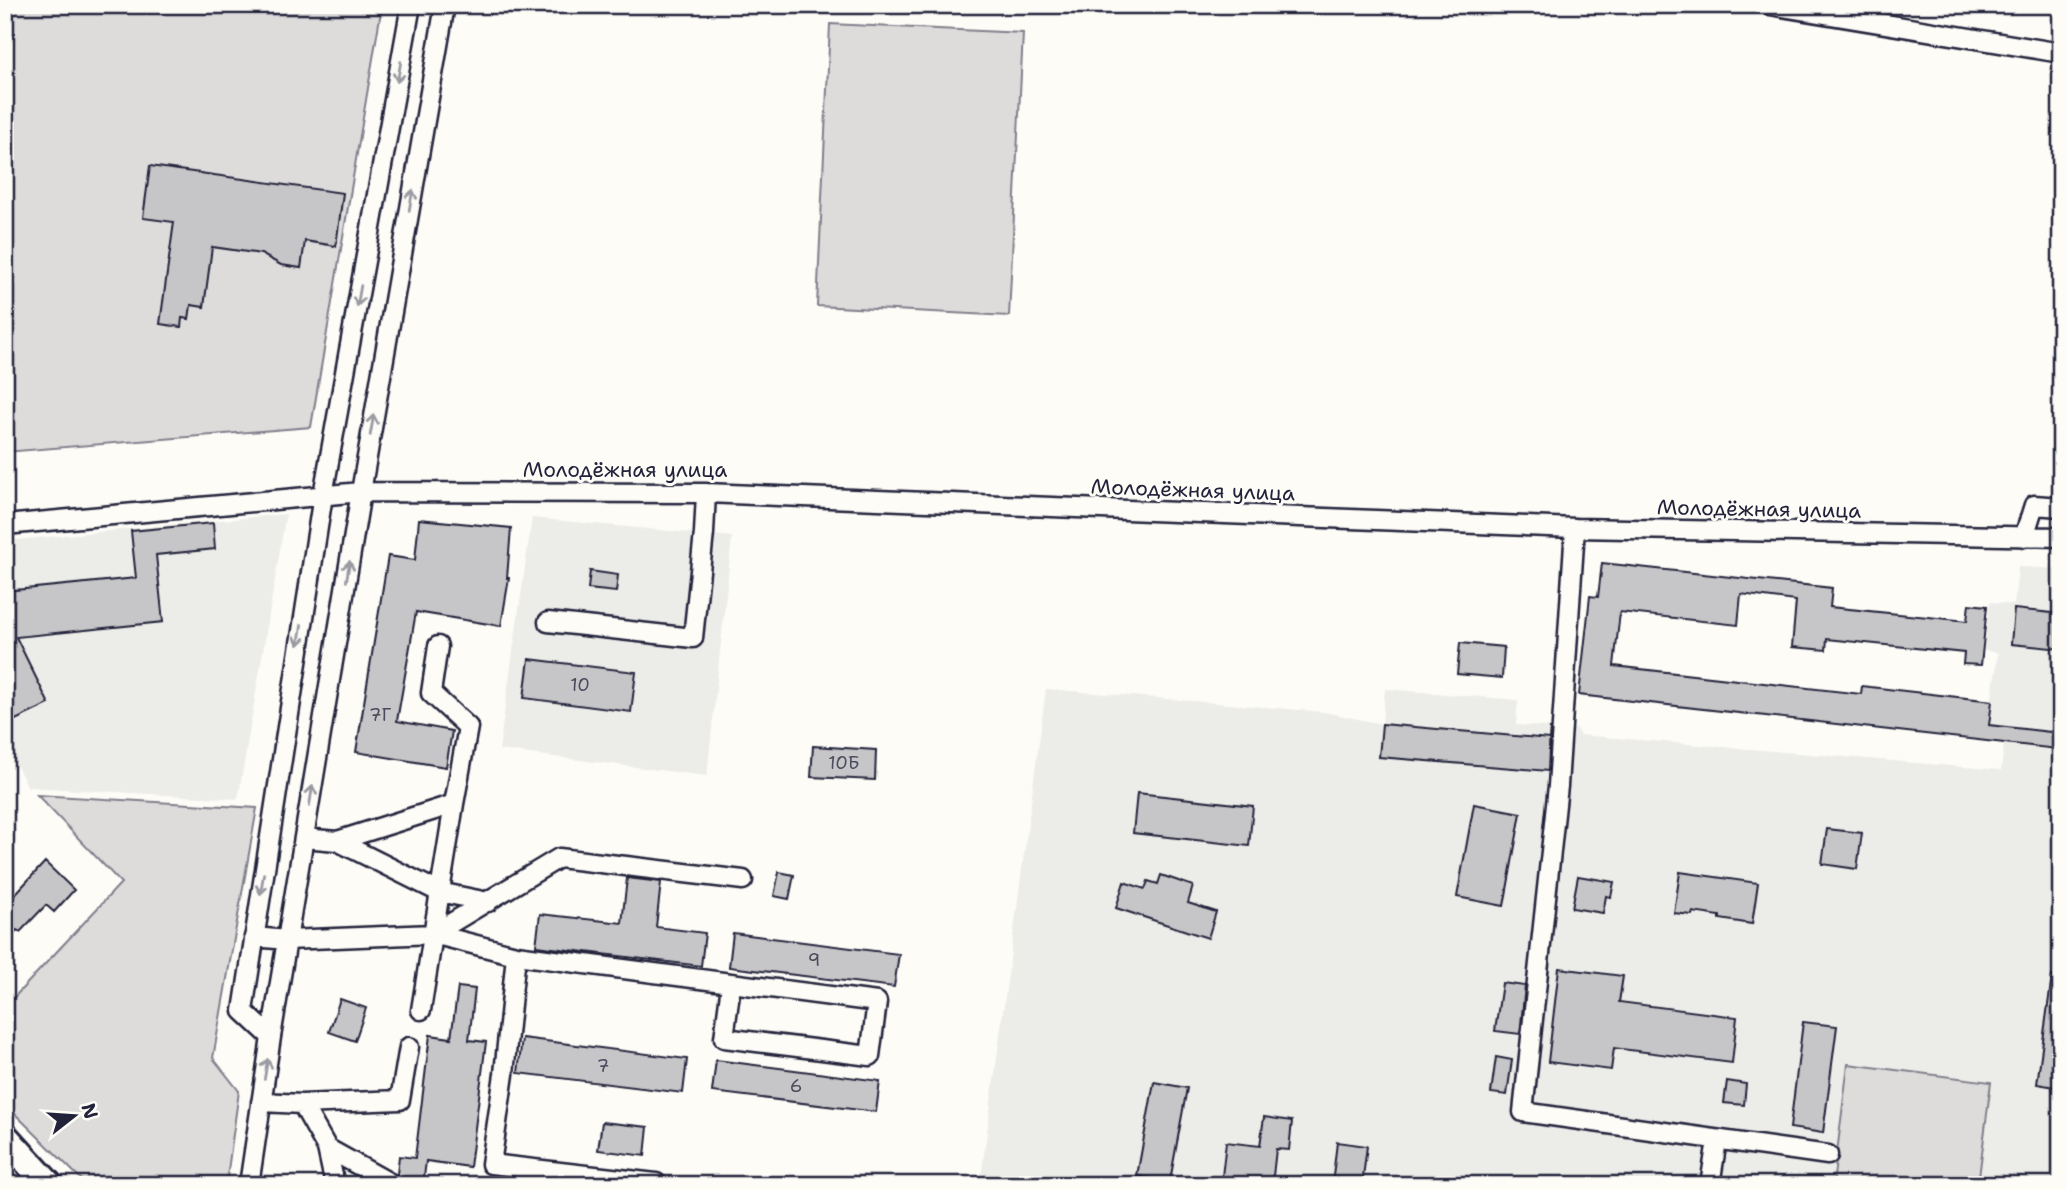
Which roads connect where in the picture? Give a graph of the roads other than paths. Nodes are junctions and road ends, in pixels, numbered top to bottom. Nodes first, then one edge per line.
1 (411, 5) edge
2 (445, 5) edge
3 (1770, 5) edge
4 (2061, 53) edge
5 (361, 492) junction
6 (706, 493) junction
7 (323, 495) junction
8 (2061, 507) edge
9 (5, 525) edge
10 (1575, 528) junction
11 (2024, 537) junction
12 (2061, 537) edge
13 (548, 622) dead end
14 (438, 646) dead end
15 (454, 804) junction
16 (304, 838) junction
17 (337, 842) junction
18 (743, 880) dead end
19 (439, 892) junction
20 (488, 902) junction
21 (433, 934) junction
22 (254, 937) junction
23 (287, 940) junction
24 (516, 955) junction
25 (731, 985) junction
26 (421, 1010) dead end
27 (271, 1037) junction
28 (409, 1047) dead end
29 (261, 1102) junction
30 (302, 1104) junction
31 (5, 1137) edge
32 (1717, 1140) junction
33 (327, 1149) junction
34 (1828, 1155) dead end
35 (390, 1183) edge
36 (656, 1183) edge
37 (49, 1185) edge
38 (249, 1185) edge
39 (335, 1185) edge
40 (1710, 1185) edge

1 -> 7 street
5 -> 2 street
3 - 4 street
5 - 6 street, Молодёжная улица
5 - 7 street, Молодёжная улица
16 -> 5 street
6 - 10 street, Молодёжная улица
6 - 13 street
7 - 9 street, Молодёжная улица
7 -> 22 street
8 - 11 street
10 - 11 street, Молодёжная улица
10 - 32 street
11 - 12 street, Молодёжная улица
14 - 15 street
15 - 17 street
15 - 19 street
16 - 17 street
16 - 23 street
17 - 19 street
18 - 20 street
19 - 20 street
19 - 21 street
20 - 21 street
21 - 23 street
21 - 24 street
21 - 26 street
22 - 23 street
22 - 27 street
23 - 27 street
24 - 25 street
24 - 36 street
25 - 25 street
29 -> 27 street
28 - 30 street
29 - 30 street
29 - 38 street
30 - 33 street
31 - 37 highway
32 - 34 street
32 - 40 street
33 - 35 street
33 - 39 street

